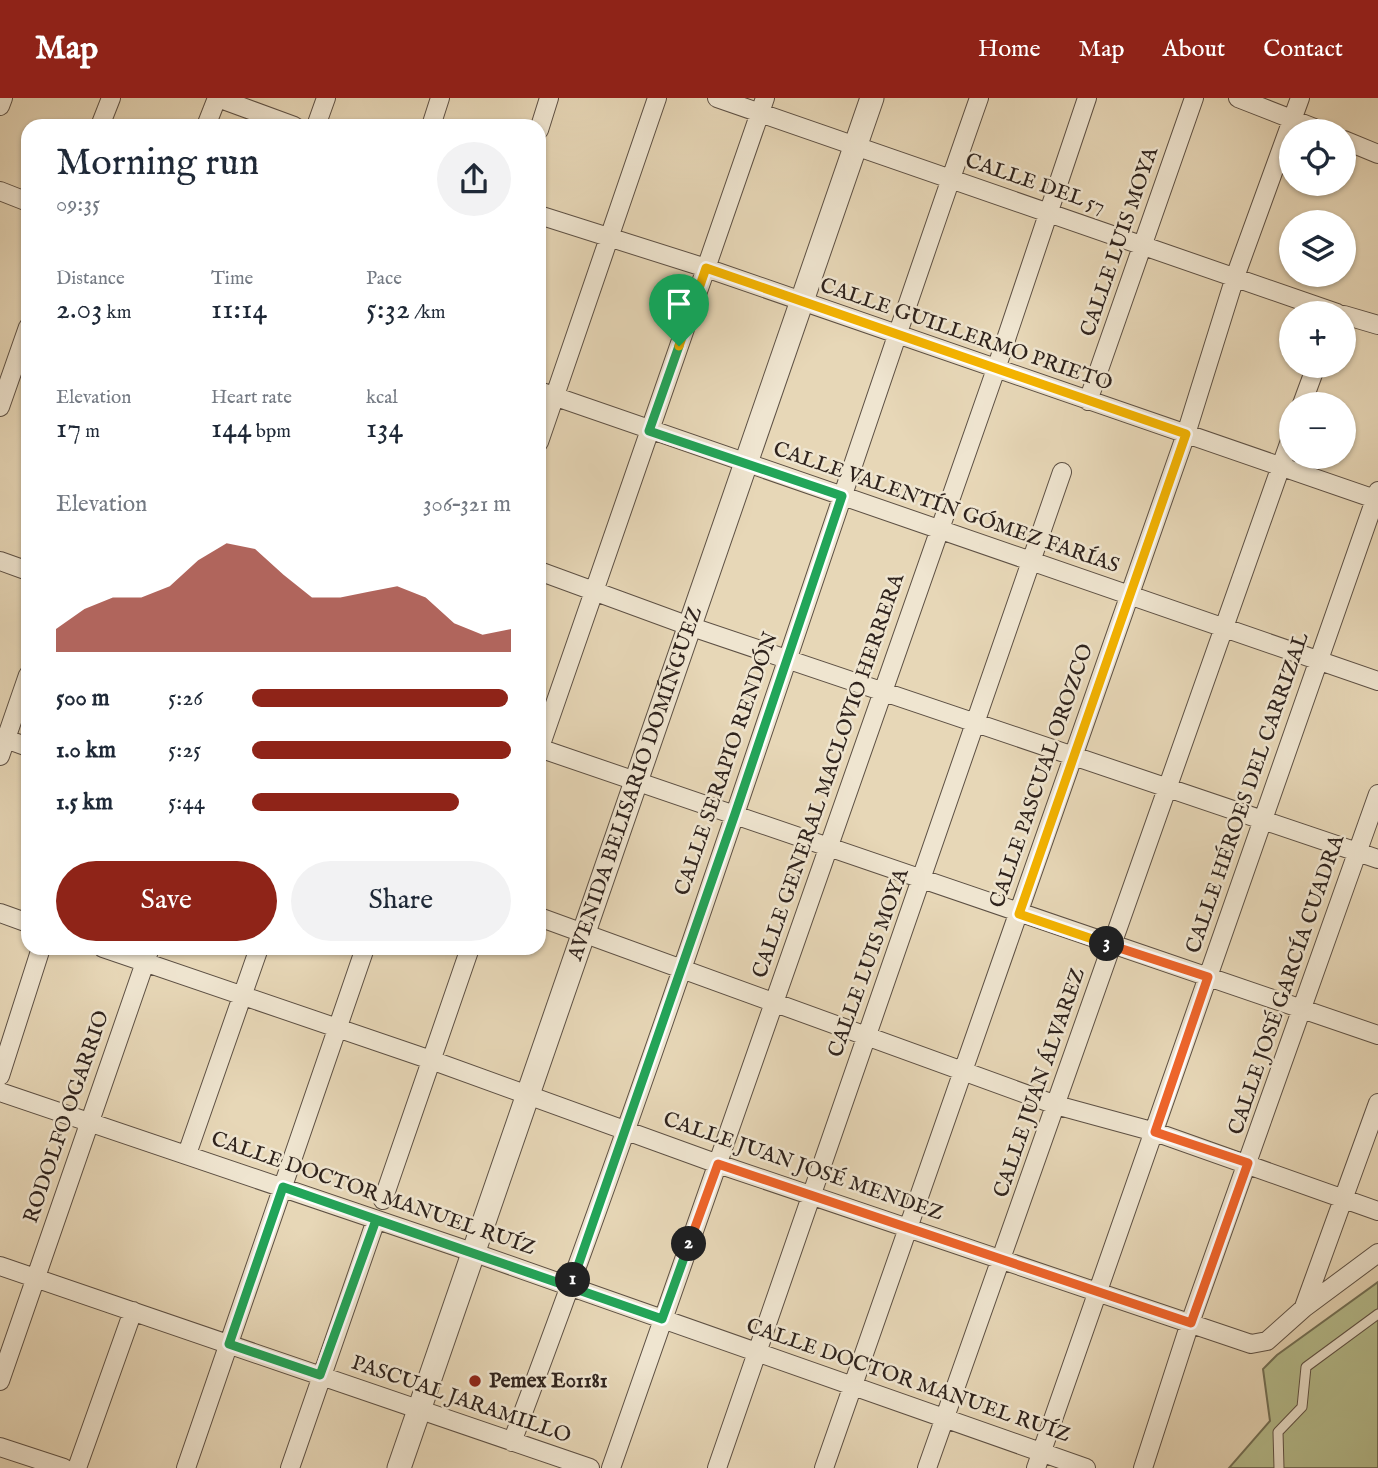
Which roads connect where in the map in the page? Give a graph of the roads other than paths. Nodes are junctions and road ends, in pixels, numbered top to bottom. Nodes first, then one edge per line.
1 (3, 98) edge
2 (111, 98) edge
3 (217, 98) edge
4 (326, 98) edge
5 (440, 98) edge
6 (549, 98) edge
7 (657, 98) edge
8 (717, 98) edge
9 (872, 98) edge
10 (979, 98) edge
11 (1087, 98) edge
12 (1194, 98) edge
13 (1238, 98) edge
14 (1300, 98) edge
15 (762, 105) edge
16 (0, 106) edge
17 (103, 119) edge
18 (209, 119) edge
19 (275, 119) edge
20 (318, 119) edge
21 (433, 119) edge
22 (542, 119) edge
23 (1292, 119) joint
24 (1356, 145) edge
25 (855, 147) junction
26 (1378, 154) edge
27 (1279, 155) edge
28 (950, 179) junction
29 (0, 191) edge
30 (21, 199) edge
31 (1048, 213) junction
32 (546, 217) edge
33 (608, 237) junction
34 (1143, 244) junction
35 (706, 268) junction
36 (1235, 277) junction
37 (1303, 301) edge
38 (802, 303) junction
39 (1356, 319) edge
40 (1378, 326) edge
41 (897, 334) junction
42 (21, 342) edge
43 (996, 369) junction
44 (5, 376) edge
45 (547, 394) edge
46 (1088, 401) junction
47 (0, 407) edge
48 (649, 431) junction
49 (1186, 434) junction
50 (746, 464) junction
51 (1279, 465) edge
52 (1280, 469) edge
53 (1291, 469) edge
54 (1062, 472) dead end
55 (842, 496) junction
56 (1377, 496) edge
57 (939, 529) junction
58 (0, 561) edge
59 (1033, 561) junction
60 (21, 568) edge
61 (546, 574) edge
62 (595, 591) junction
63 (1128, 595) junction
64 (689, 626) junction
65 (1222, 627) junction
66 (786, 659) junction
67 (1318, 659) junction
68 (1378, 681) edge
69 (882, 689) junction
70 (21, 694) edge
71 (977, 722) junction
72 (546, 729) edge
73 (2, 744) edge
74 (21, 746) edge
75 (546, 751) edge
76 (1073, 755) junction
77 (638, 781) junction
78 (1168, 786) junction
79 (1378, 794) edge
80 (735, 814) junction
81 (1265, 819) junction
82 (827, 845) junction
83 (1358, 852) junction
84 (1378, 859) edge
85 (923, 879) junction
86 (0, 914) edge
87 (1019, 914) junction
88 (546, 920) edge
89 (21, 921) edge
90 (585, 934) junction
91 (1112, 946) junction
92 (39, 955) edge
93 (257, 955) edge
94 (363, 955) edge
95 (468, 955) edge
96 (148, 956) edge
97 (681, 968) junction
98 (1208, 977) junction
99 (242, 996) junction
100 (774, 1003) junction
101 (1304, 1009) junction
102 (337, 1028) junction
103 (1378, 1035) edge
104 (866, 1038) junction
105 (431, 1060) junction
106 (961, 1071) junction
107 (0, 1076) edge
108 (0, 1093) edge
109 (528, 1095) junction
110 (1378, 1103) edge
111 (1056, 1105) junction
112 (88, 1122) junction
113 (625, 1131) junction
114 (1155, 1132) junction
115 (187, 1154) junction
116 (1248, 1163) junction
117 (718, 1164) junction
118 (283, 1187) junction
119 (812, 1196) junction
120 (383, 1200) dead end
121 (1343, 1200) junction
122 (1378, 1211) edge
123 (376, 1220) junction
124 (907, 1227) junction
125 (475, 1253) junction
126 (1378, 1253) edge
127 (1002, 1258) junction
128 (0, 1266) edge
129 (35, 1278) junction
130 (571, 1287) junction
131 (1098, 1290) junction
132 (1304, 1308) junction
133 (133, 1311) junction
134 (1378, 1314) edge
135 (662, 1319) junction
136 (1191, 1323) junction
137 (229, 1344) junction
138 (759, 1353) junction
139 (320, 1375) junction
140 (0, 1381) edge
141 (853, 1386) junction
142 (419, 1410) junction
143 (944, 1418) junction
144 (512, 1441) junction
145 (0, 1447) edge
146 (1039, 1460) edge
147 (64, 1468) edge
148 (77, 1468) edge
149 (186, 1468) edge
150 (290, 1468) edge
151 (398, 1468) edge
152 (590, 1468) edge
153 (611, 1468) edge
154 (717, 1468) edge
155 (824, 1468) edge
156 (927, 1468) edge
157 (1086, 1468) edge
158 (1143, 1468) edge
159 (1279, 1468) edge

1 - 16 street
2 - 17 street
3 - 18 street
3 - 19 street
4 - 20 street
5 - 21 street
6 - 22 street
7 - 33 street
8 - 15 street, CALLE DEL 57
9 - 25 street, AVENIDA BELISARIO DOMÍNGUEZ
10 - 28 street, CALLE SERAPIO RENDÓN
11 - 31 street, CALLE GENERAL MACLOVIO HERRERA
12 - 34 street, CALLE LUIS MOYA
13 - 23 street
14 - 23 street, CALLE PASCUAL OROZCO
15 - 25 street, CALLE DEL 57
15 - 35 street
24 - 26 street
25 - 28 street, CALLE DEL 57
25 - 38 street, AVENIDA BELISARIO DOMÍNGUEZ
27 - 36 street, CALLE PASCUAL OROZCO
28 - 31 street, CALLE DEL 57
28 - 41 street, CALLE SERAPIO RENDÓN
29 - 30 street
31 - 34 street, CALLE DEL 57
31 - 43 street, CALLE GENERAL MACLOVIO HERRERA
32 - 33 street, CALLE GUILLERMO PRIETO
33 - 35 street, CALLE GUILLERMO PRIETO
33 - 45 street
34 - 36 street, CALLE DEL 57
34 - 46 street, CALLE LUIS MOYA
35 - 38 street, CALLE GUILLERMO PRIETO
35 - 48 street
36 - 37 street, CALLE DEL 57
36 - 49 street, CALLE PASCUAL OROZCO
38 - 41 street, CALLE GUILLERMO PRIETO
38 - 50 street, AVENIDA BELISARIO DOMÍNGUEZ
39 - 40 street, CALLE DEL 57
41 - 43 street, CALLE GUILLERMO PRIETO
41 - 55 street, CALLE SERAPIO RENDÓN
42 - 44 street
43 - 46 street, CALLE GUILLERMO PRIETO
43 - 57 street, CALLE GENERAL MACLOVIO HERRERA
44 - 47 street
45 - 48 street, CALLE VALENTÍN GÓMEZ FARÍAS
46 - 49 street, CALLE GUILLERMO PRIETO
48 - 50 street, CALLE VALENTÍN GÓMEZ FARÍAS
48 - 62 street
49 - 51 street, CALLE GUILLERMO PRIETO
49 - 63 street, CALLE PASCUAL OROZCO
50 - 55 street, CALLE VALENTÍN GÓMEZ FARÍAS
50 - 64 street, AVENIDA BELISARIO DOMÍNGUEZ
52 - 65 street, CALLE JUAN ÁLVAREZ
53 - 56 street, CALLE GUILLERMO PRIETO
54 - 59 street, CALLE LUIS MOYA
55 - 57 street, CALLE VALENTÍN GÓMEZ FARÍAS
55 - 66 street, CALLE SERAPIO RENDÓN
56 - 67 street, CALLE HÉROES DEL CARRIZAL
57 - 59 street, CALLE VALENTÍN GÓMEZ FARÍAS
57 - 69 street, CALLE GENERAL MACLOVIO HERRERA
58 - 60 street
59 - 63 street, CALLE VALENTÍN GÓMEZ FARÍAS
59 - 71 street, CALLE LUIS MOYA
61 - 62 street
62 - 64 street
62 - 72 street
63 - 65 street, CALLE VALENTÍN GÓMEZ FARÍAS
63 - 76 street, CALLE PASCUAL OROZCO
64 - 66 street
64 - 77 street, AVENIDA BELISARIO DOMÍNGUEZ
65 - 67 street, CALLE VALENTÍN GÓMEZ FARÍAS
65 - 78 street, CALLE JUAN ÁLVAREZ
66 - 69 street
66 - 80 street, CALLE SERAPIO RENDÓN
67 - 68 street, CALLE VALENTÍN GÓMEZ FARÍAS
67 - 81 street, CALLE HÉROES DEL CARRIZAL
69 - 71 street
69 - 82 street, CALLE GENERAL MACLOVIO HERRERA
70 - 73 street
71 - 76 street
71 - 85 street, CALLE LUIS MOYA
73 - 74 street
75 - 77 street
76 - 78 street
76 - 87 street, CALLE PASCUAL OROZCO
77 - 80 street
77 - 90 street, AVENIDA BELISARIO DOMÍNGUEZ
78 - 81 street
78 - 91 street, CALLE JUAN ÁLVAREZ
79 - 83 street, CALLE JOSÉ GARCÍA CUADRA
80 - 82 street
80 - 97 street, CALLE SERAPIO RENDÓN
81 - 83 street
81 - 98 street, CALLE HÉROES DEL CARRIZAL
82 - 85 street
82 - 100 street, CALLE GENERAL MACLOVIO HERRERA
83 - 84 street
83 - 101 street, CALLE JOSÉ GARCÍA CUADRA
85 - 87 street
85 - 104 street, CALLE LUIS MOYA
86 - 89 street
87 - 91 street
87 - 106 street, CALLE PASCUAL OROZCO
88 - 90 street
90 - 97 street
90 - 109 street, AVENIDA BELISARIO DOMÍNGUEZ
91 - 98 street
91 - 111 street, CALLE JUAN ÁLVAREZ
92 - 107 street
93 - 99 street
94 - 102 street
95 - 105 street
96 - 99 street, CALLE JUAN JOSÉ MENDEZ
96 - 112 street, RODOLFO OGARRIO
97 - 100 street
97 - 113 street, CALLE SERAPIO RENDÓN
98 - 101 street
98 - 114 street, CALLE HÉROES DEL CARRIZAL
99 - 102 street, CALLE JUAN JOSÉ MENDEZ
99 - 115 street
100 - 104 street
100 - 117 street, CALLE GENERAL MACLOVIO HERRERA
101 - 103 street
101 - 116 street, CALLE JOSÉ GARCÍA CUADRA
102 - 105 street, CALLE JUAN JOSÉ MENDEZ
102 - 118 street
104 - 106 street
104 - 119 street, CALLE LUIS MOYA
105 - 109 street, CALLE JUAN JOSÉ MENDEZ
105 - 120 street
106 - 111 street
106 - 124 street, CALLE PASCUAL OROZCO
108 - 112 street, CALLE DOCTOR MANUEL RUÍZ
109 - 113 street, CALLE JUAN JOSÉ MENDEZ
109 - 125 street, AVENIDA BELISARIO DOMÍNGUEZ
110 - 121 street
111 - 114 street
111 - 127 street, CALLE JUAN ÁLVAREZ
112 - 115 street, CALLE DOCTOR MANUEL RUÍZ
112 - 129 street, RODOLFO OGARRIO
113 - 117 street, CALLE JUAN JOSÉ MENDEZ
113 - 130 street, CALLE SERAPIO RENDÓN
114 - 116 street
114 - 131 street, CALLE HÉROES DEL CARRIZAL
115 - 118 street, CALLE DOCTOR MANUEL RUÍZ
116 - 121 street
116 - 136 street, CALLE JOSÉ GARCÍA CUADRA
117 - 119 street, CALLE JUAN JOSÉ MENDEZ
117 - 135 street, CALLE GENERAL MACLOVIO HERRERA
118 - 123 street, CALLE DOCTOR MANUEL RUÍZ
118 - 137 street
119 - 124 street, CALLE JUAN JOSÉ MENDEZ
119 - 138 street, CALLE LUIS MOYA
121 - 122 street
121 - 132 street
123 - 125 street, CALLE DOCTOR MANUEL RUÍZ
123 - 139 street
124 - 127 street, CALLE JUAN JOSÉ MENDEZ
124 - 141 street, CALLE PASCUAL OROZCO
125 - 130 street, CALLE DOCTOR MANUEL RUÍZ
125 - 142 street, AVENIDA BELISARIO DOMÍNGUEZ
126 - 132 street
127 - 131 street, CALLE JUAN JOSÉ MENDEZ
127 - 143 street, CALLE JUAN ÁLVAREZ
128 - 129 street, PASCUAL JARAMILLO
129 - 133 street, PASCUAL JARAMILLO
129 - 140 street, RODOLFO OGARRIO
130 - 135 street, CALLE DOCTOR MANUEL RUÍZ
130 - 144 street, CALLE SERAPIO RENDÓN
131 - 136 street, CALLE JUAN JOSÉ MENDEZ
131 - 146 street, CALLE HÉROES DEL CARRIZAL
132 - 136 street, CALLE JUAN JOSÉ MENDEZ
133 - 137 street, PASCUAL JARAMILLO
133 - 148 street
134 - 159 lane
135 - 138 street, CALLE DOCTOR MANUEL RUÍZ
135 - 153 street, CALLE GENERAL MACLOVIO HERRERA
136 - 158 street, CALLE JOSÉ GARCÍA CUADRA
137 - 139 street, PASCUAL JARAMILLO
137 - 149 street
138 - 141 street, CALLE DOCTOR MANUEL RUÍZ
138 - 154 street, CALLE LUIS MOYA
139 - 142 street, PASCUAL JARAMILLO
139 - 150 street
141 - 143 street, CALLE DOCTOR MANUEL RUÍZ
141 - 155 street, CALLE PASCUAL OROZCO
142 - 144 street, PASCUAL JARAMILLO
142 - 151 street, AVENIDA BELISARIO DOMÍNGUEZ
143 - 146 street, CALLE DOCTOR MANUEL RUÍZ
143 - 156 street, CALLE JUAN ÁLVAREZ
144 - 152 street, PASCUAL JARAMILLO
145 - 147 street
146 - 157 street, CALLE DOCTOR MANUEL RUÍZ

